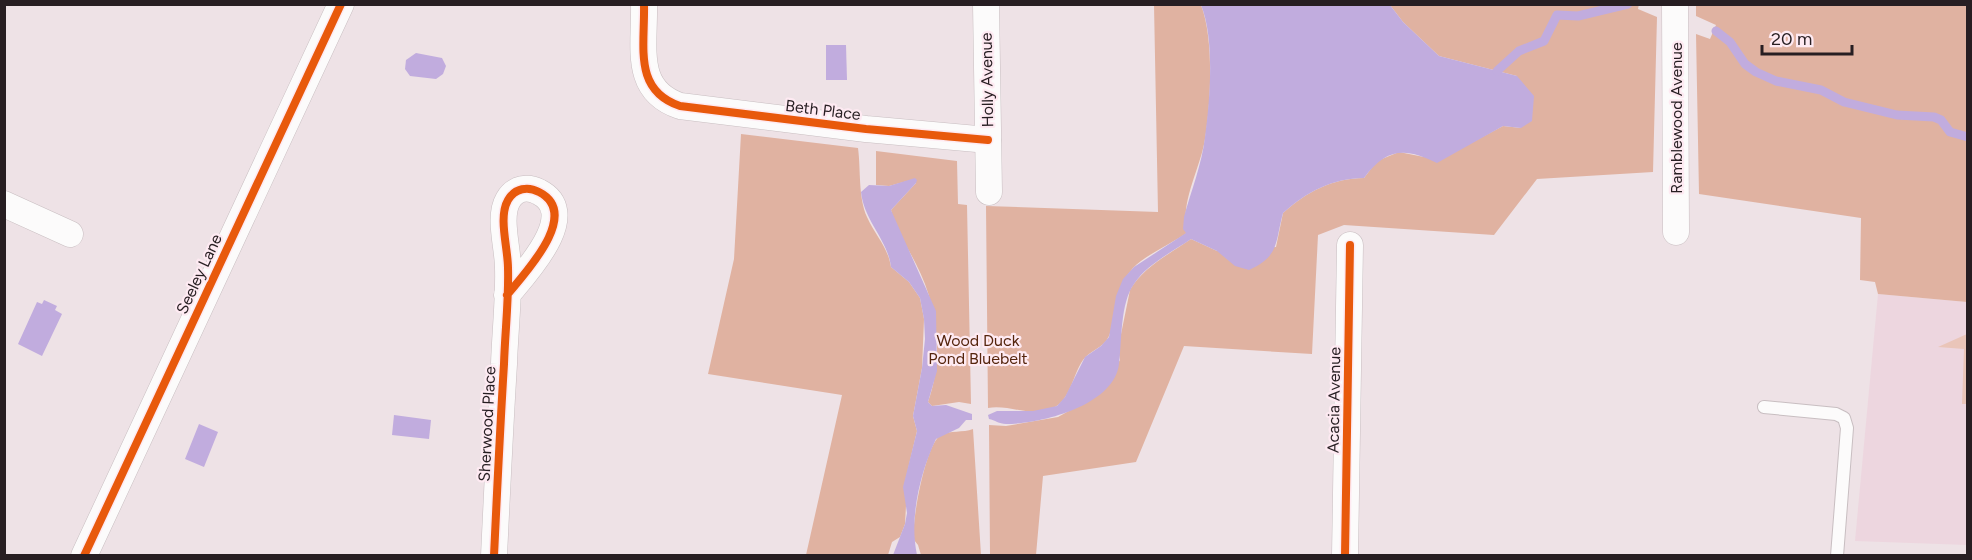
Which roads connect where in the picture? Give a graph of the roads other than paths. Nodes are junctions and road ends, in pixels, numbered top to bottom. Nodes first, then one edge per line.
1 (340, 4) edge
2 (644, 4) edge
3 (986, 4) edge
4 (1675, 4) edge
5 (988, 140) junction
6 (989, 192) dead end
7 (4, 204) edge
8 (1676, 232) dead end
9 (70, 234) dead end
10 (1350, 245) dead end
11 (507, 295) dead end
12 (1764, 407) dead end
13 (84, 555) edge
14 (494, 555) edge
15 (1345, 555) edge
16 (1837, 555) edge

1 - 13 street, Seeley Lane
2 - 5 street, Beth Place
3 - 5 street, Holly Avenue
4 - 8 street, Ramblewood Avenue
5 - 6 street, Holly Avenue
7 - 9 street
10 - 15 street, Acacia Avenue
11 - 14 street, Sherwood Place
12 - 16 lane

